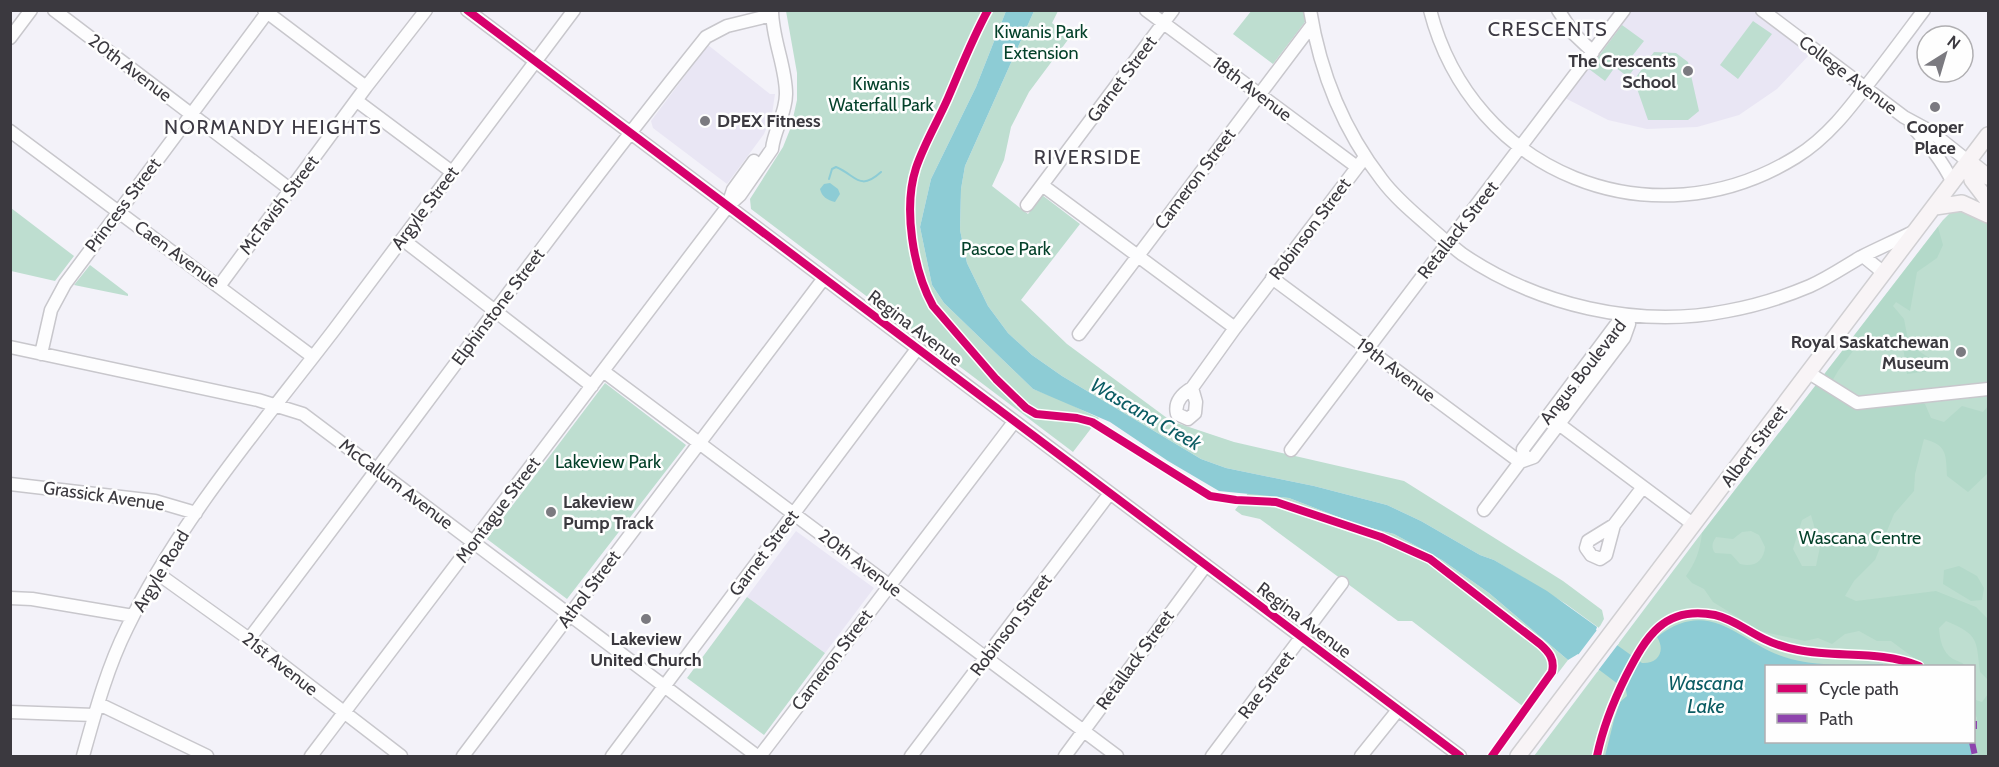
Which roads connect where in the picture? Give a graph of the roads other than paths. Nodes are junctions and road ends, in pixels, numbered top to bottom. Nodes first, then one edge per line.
1 (31, 10) edge
2 (54, 10) edge
3 (426, 10) edge
4 (467, 10) edge
5 (574, 10) edge
6 (1146, 10) edge
7 (1173, 10) edge
8 (1310, 10) edge
9 (1430, 10) edge
10 (1558, 10) edge
11 (1624, 10) edge
12 (1924, 10) edge
13 (267, 11) edge
14 (1768, 12) edge
15 (772, 13) edge
16 (1163, 23) junction
17 (1312, 25) junction
18 (10, 38) edge
19 (1593, 52) junction
20 (536, 62) junction
21 (366, 87) junction
22 (1865, 88) junction
23 (1259, 95) junction
24 (357, 101) junction
25 (191, 114) junction
26 (1904, 117) junction
27 (11, 131) edge
28 (631, 133) junction
29 (1989, 135) edge
30 (1520, 148) junction
31 (1361, 162) junction
32 (1969, 162) junction
33 (452, 172) junction
34 (1989, 177) edge
35 (1953, 183) junction
36 (1042, 185) junction
37 (291, 190) junction
38 (1989, 201) edge
39 (1027, 205) dead end
40 (728, 206) junction
41 (1935, 207) junction
42 (118, 211) junction
43 (1989, 215) edge
44 (1916, 231) junction
45 (402, 239) junction
46 (1448, 244) junction
47 (1137, 255) junction
48 (1863, 256) junction
49 (1884, 273) junction
50 (824, 278) junction
51 (1272, 278) junction
52 (220, 285) junction
53 (494, 311) junction
54 (1627, 315) junction
55 (1235, 328) junction
56 (1080, 334) dead end
57 (10, 347) edge
58 (917, 349) junction
59 (1367, 349) junction
60 (41, 354) junction
61 (313, 357) junction
62 (603, 371) junction
63 (1809, 373) junction
64 (592, 386) junction
65 (1192, 388) dead end
66 (1989, 389) edge
67 (276, 404) junction
68 (1548, 416) junction
69 (1014, 422) junction
70 (1559, 424) junction
71 (699, 442) junction
72 (1291, 450) dead end
73 (1522, 461) junction
74 (376, 469) junction
75 (10, 484) edge
76 (1643, 487) junction
77 (1110, 493) junction
78 (1484, 510) dead end
79 (196, 513) junction
80 (794, 513) junction
81 (1614, 525) dead end
82 (1691, 529) junction
83 (473, 542) junction
84 (1206, 565) junction
85 (157, 573) junction
86 (1342, 584) dead end
87 (889, 585) junction
88 (10, 598) edge
89 (570, 615) junction
90 (133, 616) junction
91 (1302, 637) junction
92 (249, 639) junction
93 (986, 658) junction
94 (664, 686) junction
95 (96, 710) junction
96 (1398, 710) junction
97 (10, 712) edge
98 (344, 714) junction
99 (1084, 731) junction
100 (83, 756) edge
101 (207, 756) edge
102 (311, 756) edge
103 (401, 756) edge
104 (463, 756) edge
105 (612, 756) edge
106 (758, 756) edge
107 (911, 756) edge
108 (1065, 756) edge
109 (1117, 756) edge
110 (1212, 756) edge
111 (1361, 756) edge
112 (1460, 756) edge
113 (1518, 756) edge

1 - 18 street
2 - 25 street, 20th Avenue
3 - 21 street, McTavish Street
4 - 20 street, Regina Avenue
5 - 20 street, Argyle Street
6 - 16 street, 18th Avenue
7 - 16 street, Garnet Street
8 - 17 street
9 - 30 street
10 - 19 street
11 - 19 street, Retallack Street
12 - 22 street
13 - 21 street
13 - 25 street, Princess Street
14 - 22 street, College Avenue
15 - 28 street, Elphinstone Street
15 - 40 street, Montague Street
16 - 23 street, 18th Avenue
16 - 36 street, Garnet Street
17 - 23 street, Cameron Street
17 - 31 street
19 - 30 street, Retallack Street
20 - 28 street, Regina Avenue
20 - 33 street, Argyle Street
21 - 24 street, McTavish Street
22 - 26 street, College Avenue
22 - 30 street
23 - 31 street, 18th Avenue
23 - 47 street, Cameron Street
24 - 33 street
24 - 37 street, McTavish Street
25 - 37 street, 20th Avenue
25 - 42 street, Princess Street
26 - 32 street, College Avenue
26 - 35 street, College Avenue
27 - 42 street, Caen Avenue
28 - 40 street, Regina Avenue
28 - 53 street, Elphinstone Street
29 - 32 main road, Albert Street
30 - 46 street, Retallack Street
31 - 46 street
31 - 51 street, Robinson Street
32 - 34 main road, College Avenue
32 - 35 main road, Albert Street
32 - 38 main road
33 - 45 street, Argyle Street
35 - 41 main road, Albert Street
36 - 39 street, Garnet Street
36 - 47 street
37 - 52 street, McTavish Street
40 - 50 street, Regina Avenue
40 - 62 street, Montague Street
41 - 43 main road
41 - 44 main road, Albert Street
42 - 52 street, Caen Avenue
42 - 60 street, Princess Street
44 - 48 street
44 - 49 main road, Albert Street
45 - 53 street
45 - 61 street, Argyle Street
46 - 54 street
46 - 59 street, Retallack Street
47 - 55 street
47 - 56 street, Cameron Street
48 - 49 street
48 - 54 street
49 - 63 main road, Albert Street
50 - 58 street, Regina Avenue
50 - 71 street, Athol Street
51 - 55 street, Robinson Street
51 - 59 street, 19th Avenue
52 - 61 street, Caen Avenue
53 - 64 street
53 - 74 street, Elphinstone Street
54 - 68 street, Angus Boulevard
54 - 70 street, Angus Boulevard
55 - 65 street, Robinson Street
57 - 60 street, McCallum Avenue
58 - 69 street, Regina Avenue
58 - 80 street, Garnet Street
59 - 72 street, Retallack Street
59 - 73 street, 19th Avenue
60 - 67 street, McCallum Avenue
61 - 67 street, Argyle Street
62 - 64 street, Montague Street
62 - 71 street, 20th Avenue
63 - 66 street
63 - 82 main road, Albert Street
64 - 83 street, Montague Street
67 - 74 street, McCallum Avenue
67 - 79 street, Argyle Road
68 - 70 street
68 - 73 street, Angus Boulevard
69 - 77 street, Regina Avenue
69 - 87 street, Cameron Street
70 - 73 street, Angus Boulevard
70 - 76 street
71 - 80 street, 20th Avenue
71 - 89 street, Athol Street
73 - 78 street, Angus Boulevard
74 - 83 street, McCallum Avenue
74 - 92 street, Elphinstone Street
75 - 79 street, Grassick Avenue
76 - 81 street
76 - 82 street
77 - 84 street, Regina Avenue
77 - 93 street, Robinson Street
79 - 85 street, Argyle Road
80 - 87 street, 20th Avenue
80 - 94 street, Garnet Street
82 - 113 main road, Albert Street
83 - 89 street, McCallum Avenue
83 - 98 street, Montague Street
84 - 91 street, Regina Avenue
84 - 99 street, Retallack Street
85 - 90 street, Argyle Road
85 - 92 street, 21st Avenue
86 - 91 street, Rae Street
87 - 93 street, 20th Avenue
87 - 106 street, Cameron Street
88 - 90 street
89 - 94 street, McCallum Avenue
89 - 104 street, Athol Street
90 - 95 street, Argyle Road
91 - 96 street, Regina Avenue
91 - 110 street, Rae Street
92 - 98 street, 21st Avenue
93 - 99 street, 20th Avenue
93 - 107 street, Robinson Street
94 - 105 street, Garnet Street
94 - 106 street, McCallum Avenue
95 - 97 street
95 - 100 street, Argyle Road
95 - 101 street
96 - 111 street
96 - 112 street, Regina Avenue
98 - 102 street, Montague Street
98 - 103 street, 21st Avenue
99 - 108 street, Retallack Street
99 - 109 street, 20th Avenue

